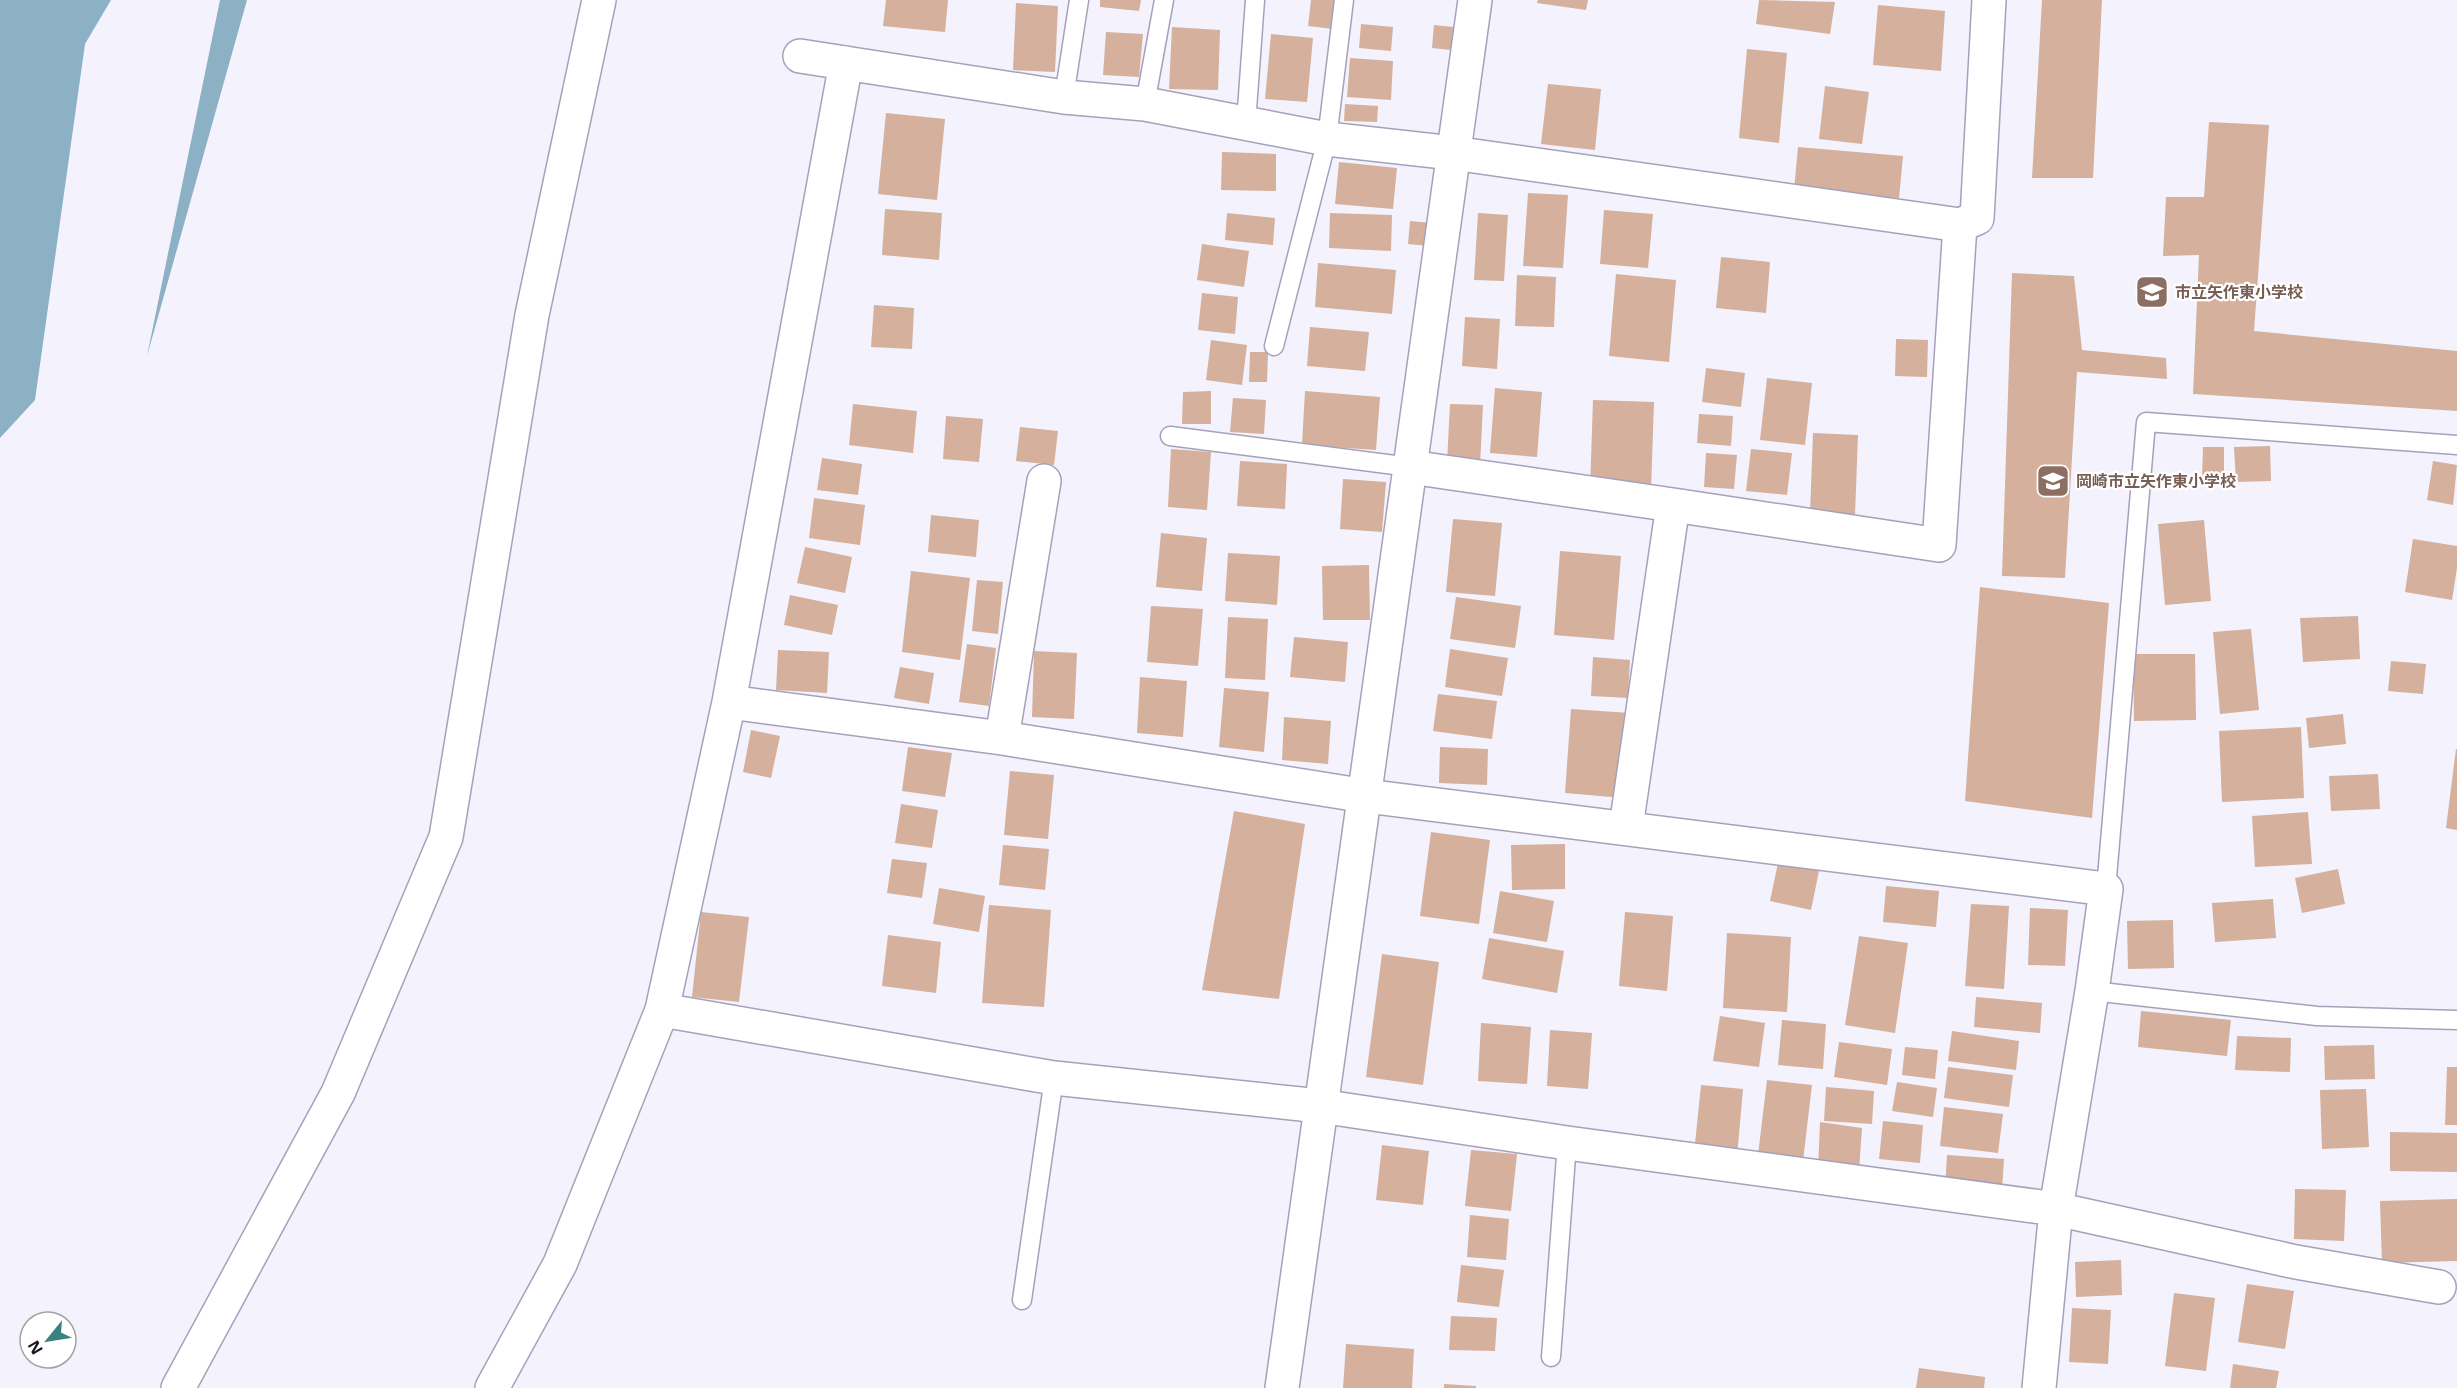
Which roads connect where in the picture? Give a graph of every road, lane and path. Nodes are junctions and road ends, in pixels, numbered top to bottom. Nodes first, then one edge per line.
1 (599, 0) edge
2 (1080, 0) edge
3 (1164, 0) edge
4 (1256, 0) edge
5 (1344, 0) edge
6 (1475, 0) edge
7 (1989, 0) edge
8 (800, 56) dead end
9 (846, 63) junction
10 (1064, 97) junction
11 (1145, 104) junction
12 (1246, 123) junction
13 (1327, 140) junction
14 (1453, 153) junction
15 (1960, 225) junction
16 (1274, 346) dead end
17 (1170, 436) dead end
18 (2457, 445) edge
19 (1410, 467) junction
20 (1044, 481) dead end
21 (1673, 505) junction
22 (729, 702) junction
23 (1002, 738) junction
24 (1366, 796) junction
25 (1626, 828) junction
26 (2106, 889) junction
27 (2092, 992) junction
28 (662, 1010) junction
29 (2457, 1020) edge
30 (1054, 1078) junction
31 (1320, 1106) junction
32 (1567, 1143) junction
33 (2056, 1209) junction
34 (2439, 1287) dead end
35 (1022, 1300) dead end
36 (1551, 1357) dead end
37 (178, 1388) edge
38 (492, 1388) edge
39 (1282, 1388) edge
40 (2039, 1388) edge

1 - 37 street
2 - 10 lane
3 - 11 lane
4 - 12 lane
5 - 13 lane
6 - 14 street
7 - 15 street
8 - 9 street
9 - 10 street
9 - 22 street
10 - 11 street
11 - 12 street
12 - 13 street
13 - 14 street
13 - 16 lane
14 - 15 street
14 - 19 street
15 - 21 street
17 - 19 lane
18 - 26 lane
19 - 21 street
19 - 24 street
20 - 23 street
21 - 25 street
22 - 23 street
22 - 28 street
23 - 24 street
24 - 25 street
24 - 31 street
25 - 26 street
26 - 27 street
27 - 29 lane
27 - 33 street
28 - 30 street
28 - 38 street
30 - 31 street
30 - 35 lane
31 - 32 street
31 - 39 street
32 - 33 street
32 - 36 lane
33 - 34 street
33 - 40 street

